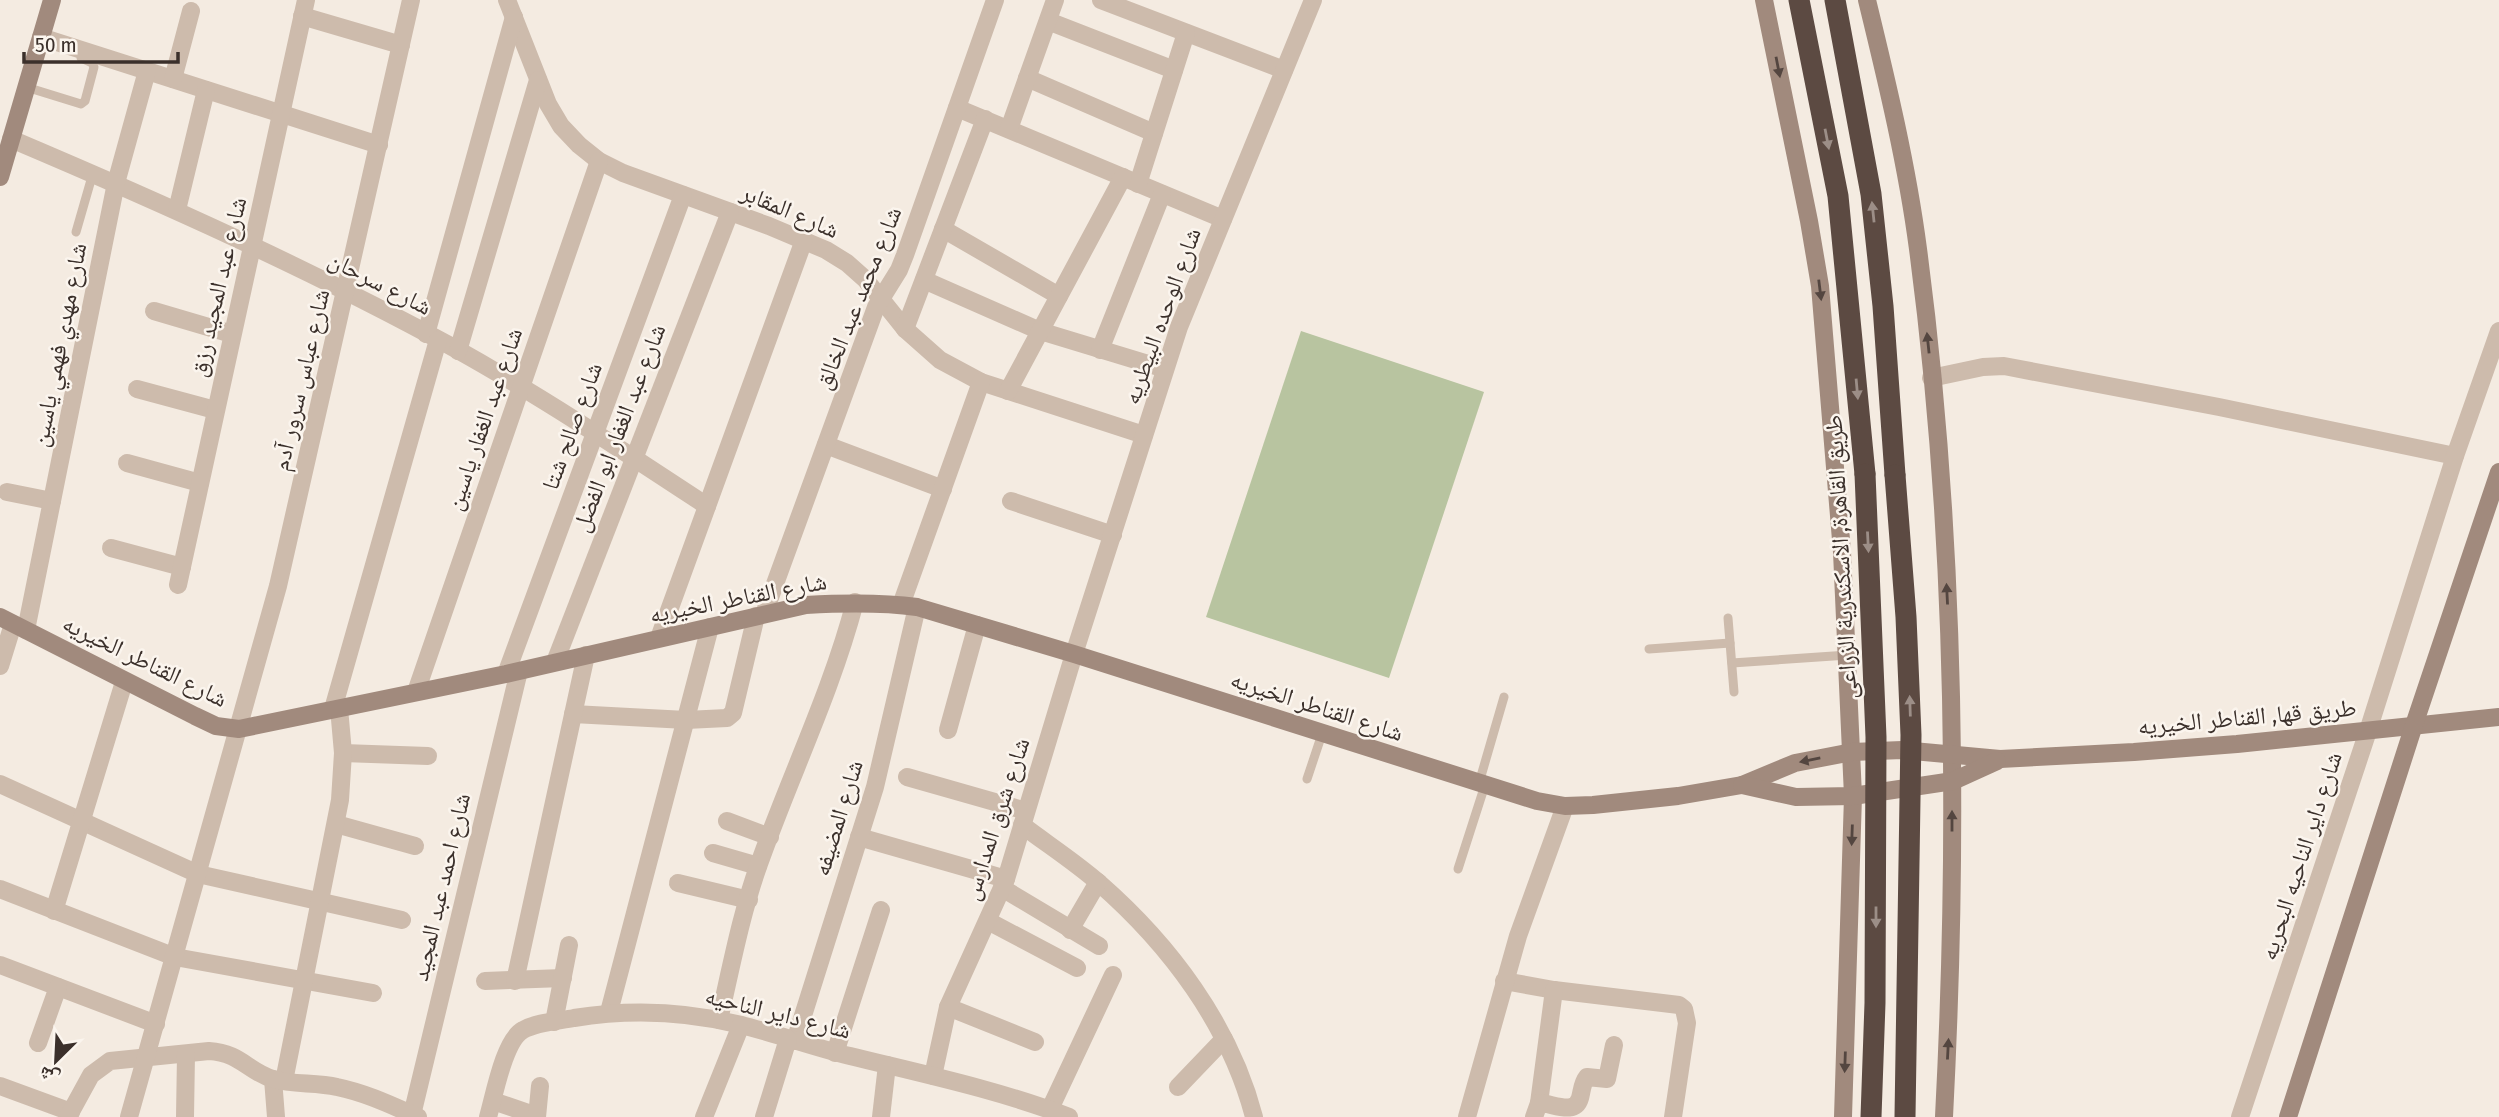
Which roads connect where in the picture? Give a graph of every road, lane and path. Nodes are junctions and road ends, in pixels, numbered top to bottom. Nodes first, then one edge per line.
1 (52, 0) edge
2 (411, 0) edge
3 (507, 0) edge
4 (995, 0) edge
5 (1055, 0) edge
6 (1101, 0) edge
7 (1313, 0) edge
8 (1764, 0) edge
9 (1798, 0) edge
10 (1835, 0) edge
11 (1867, 0) edge
12 (304, 8) edge
13 (191, 10) dead end
14 (514, 17) junction
15 (1048, 21) junction
16 (1186, 33) junction
17 (40, 41) junction
18 (401, 45) junction
19 (1174, 70) junction
20 (1284, 70) junction
21 (147, 71) junction
22 (1027, 78) junction
23 (173, 79) junction
24 (538, 79) junction
25 (26, 87) junction
26 (206, 90) junction
27 (957, 107) junction
28 (281, 114) junction
29 (985, 119) junction
30 (1009, 129) junction
31 (1154, 133) junction
32 (11, 139) junction
33 (379, 145) junction
34 (599, 162) junction
35 (93, 173) junction
36 (0, 177) edge
37 (1131, 180) junction
38 (116, 183) junction
39 (1162, 194) junction
40 (683, 195) junction
41 (177, 210) junction
42 (730, 212) junction
43 (1223, 219) junction
44 (943, 229) junction
45 (76, 232) dead end
46 (804, 240) junction
47 (253, 246) junction
48 (924, 280) junction
49 (346, 293) junction
50 (881, 296) junction
51 (1059, 296) junction
52 (154, 311) dead end
53 (905, 329) junction
54 (1040, 331) junction
55 (2499, 331) edge
56 (232, 334) junction
57 (432, 337) junction
58 (1100, 350) junction
59 (458, 351) junction
60 (1166, 369) junction
61 (1931, 378) junction
62 (981, 382) junction
63 (521, 388) junction
64 (137, 389) dead end
65 (1008, 391) junction
66 (215, 410) junction
67 (595, 433) junction
68 (1144, 435) junction
69 (826, 445) junction
70 (2455, 456) junction
71 (634, 457) junction
72 (127, 463) dead end
73 (2499, 472) edge
74 (200, 483) junction
75 (943, 489) junction
76 (7, 492) dead end
77 (52, 501) junction
78 (1011, 501) dead end
79 (707, 506) junction
80 (1113, 535) junction
81 (111, 548) dead end
82 (855, 602) junction
83 (909, 606) junction
84 (760, 615) junction
85 (1728, 618) dead end
86 (13, 624) edge
87 (977, 625) junction
88 (709, 627) junction
89 (659, 638) junction
90 (1730, 643) junction
91 (1649, 649) dead end
92 (1074, 654) junction
93 (586, 655) junction
94 (1848, 655) junction
95 (555, 662) junction
96 (1732, 663) junction
97 (0, 666) edge
98 (512, 672) junction
99 (124, 682) junction
100 (416, 692) junction
101 (1734, 692) dead end
102 (1504, 696) dead end
103 (336, 709) junction
104 (573, 714) junction
105 (2499, 717) edge
106 (686, 720) junction
107 (2411, 725) junction
108 (239, 729) junction
109 (948, 730) dead end
110 (2370, 730) junction
111 (1322, 733) junction
112 (1852, 752) junction
113 (343, 753) junction
114 (1951, 755) junction
115 (428, 756) dead end
116 (2000, 760) junction
117 (907, 777) dead end
118 (1307, 779) dead end
119 (1952, 780) junction
120 (0, 784) edge
121 (1482, 784) junction
122 (1742, 785) junction
123 (1853, 796) junction
124 (1565, 806) junction
125 (1024, 818) junction
126 (726, 821) dead end
127 (81, 822) junction
128 (336, 824) junction
129 (859, 836) junction
130 (769, 837) junction
131 (415, 846) dead end
132 (713, 853) dead end
133 (758, 866) junction
134 (1458, 869) dead end
135 (198, 874) junction
136 (1098, 882) junction
137 (678, 883) dead end
138 (1004, 883) junction
139 (0, 889) edge
140 (749, 900) junction
141 (320, 903) junction
142 (881, 910) dead end
143 (54, 911) junction
144 (402, 920) dead end
145 (988, 921) junction
146 (1070, 930) junction
147 (569, 945) dead end
148 (1099, 946) dead end
149 (175, 957) junction
150 (0, 965) edge
151 (1077, 968) dead end
152 (1113, 975) dead end
153 (563, 978) junction
154 (304, 981) junction
155 (485, 981) dead end
156 (515, 981) junction
157 (1504, 981) junction
158 (58, 987) junction
159 (1554, 990) junction
160 (373, 993) dead end
161 (948, 1007) junction
162 (609, 1012) junction
163 (719, 1020) junction
164 (554, 1022) junction
165 (156, 1024) junction
166 (741, 1025) junction
167 (1224, 1038) junction
168 (792, 1040) junction
169 (1035, 1042) dead end
170 (38, 1044) dead end
171 (1614, 1045) dead end
172 (835, 1053) junction
173 (186, 1054) junction
174 (146, 1056) junction
175 (887, 1065) junction
176 (933, 1076) junction
177 (279, 1080) junction
178 (0, 1086) edge
179 (540, 1086) dead end
180 (1178, 1087) dead end
181 (490, 1109) edge
182 (1050, 1110) junction
183 (1537, 1110) edge
184 (69, 1114) edge
185 (415, 1116) edge
186 (129, 1117) edge
187 (185, 1117) edge
188 (276, 1117) edge
189 (537, 1117) edge
190 (704, 1117) edge
191 (764, 1117) edge
192 (881, 1117) edge
193 (1069, 1117) edge
194 (1254, 1117) edge
195 (1467, 1117) edge
196 (1673, 1117) edge
197 (1843, 1117) edge
198 (1871, 1117) edge
199 (1905, 1117) edge
200 (1944, 1117) edge
201 (2240, 1117) edge
202 (2288, 1117) edge

1 - 17 main road
2 - 18 street, شارع عباس سرور آدم
3 - 14 street, شارع المقابر
4 - 27 street, شارع محمد عبد الخالق
5 - 15 street
6 - 16 street
7 - 20 street, شارع الوحده البيطريه
8 -> 94 main road
9 -> 198 highway, طريق القاهرة, الاسكندرية الزراعى, bridge
199 -> 10 highway, bridge
61 -> 11 main road
12 - 18 street
12 - 28 street, شارع عبد المجيد رزق
13 - 23 street
14 - 24 street, شارع المقابر
14 - 57 street
15 - 19 street
15 - 22 street
16 - 19 street
16 - 20 street
17 - 21 street
17 - 25 main road
17 - 25 lane
18 - 33 street, شارع عباس سرور آدم
19 - 31 street
20 - 43 street, شارع الوحده البيطريه
21 - 23 street
21 - 38 street, شارع مهدي فهمي ياسين
22 - 30 street
22 - 31 street
23 - 26 street
24 - 34 street, شارع المقابر
24 - 59 street
25 - 32 main road
26 - 28 street
26 - 41 street
27 - 29 street
27 - 50 street, شارع محمد عبد الخالق
28 - 33 street
28 - 47 street, شارع عبد المجيد رزق
29 - 30 street
29 - 44 street
30 - 37 street
31 - 37 street
32 - 35 street, شارع سرحان
32 - 36 main road
33 - 49 street, شارع عباس سرور آدم
34 - 40 street, شارع المقابر
34 - 63 street, شارع عبد الغفار ياسين
35 - 38 street, شارع سرحان
35 - 45 lane
37 - 39 street
37 - 51 street
38 - 41 street, شارع سرحان
38 - 77 street, شارع مهدي فهمي ياسين
39 - 43 street
39 - 58 street
40 - 42 street, شارع المقابر
40 - 67 street, شارع صالح شتا
41 - 47 street, شارع سرحان
42 - 46 street, شارع المقابر
42 - 71 street, شارع عبد الغفار ابو الفضل
43 - 60 street, شارع الوحده البيطريه
44 - 48 street
44 - 51 street
46 - 50 street, شارع المقابر
46 - 79 street
47 - 49 street, شارع سرحان
47 - 56 street, شارع عبد المجيد رزق
48 - 53 street
48 - 54 street
49 - 57 street, شارع سرحان
49 - 108 street, شارع عباس سرور آدم
50 - 53 street, شارع المقابر
50 - 69 street, شارع محمد عبد الخالق
51 - 54 street
52 - 56 street
53 - 62 street, شارع المقابر
54 - 58 street
54 - 65 street
55 - 70 street, شارع داير الناحيه البحريه
56 - 66 street, شارع عبد المجيد رزق
57 - 59 street, شارع سرحان
57 - 103 street
58 - 60 street
59 - 63 street, شارع سرحان
60 - 68 street, شارع الوحده البيطريه
61 - 70 street
114 -> 61 main road
62 - 65 street, شارع المقابر
62 - 75 street, شارع المضيفه
63 - 67 street, شارع سرحان
63 - 100 street, شارع عبد الغفار ياسين
64 - 66 street
65 - 68 street, شارع المقابر
66 - 74 street, شارع عبد المجيد رزق
67 - 71 street, شارع سرحان
67 - 98 street, شارع صالح شتا
68 - 80 street, شارع الوحده البيطريه
69 - 75 street
69 - 84 street, شارع محمد عبد الخالق
70 - 110 street, شارع داير الناحيه البحريه
71 - 79 street, شارع سرحان
71 - 95 street, شارع عبد الغفار ابو الفضل
72 - 74 street
73 - 107 main road
74 - 81 street, شارع عبد المجيد رزق
75 - 83 street, شارع المضيفه
76 - 77 street
77 - 86 street, شارع مهدي فهمي ياسين
78 - 80 street
79 - 89 street
80 - 92 street, شارع الوحده البيطريه
82 - 83 main road, شارع القناطر الخيريه
82 - 84 main road, شارع القناطر الخيريه
82 - 130 street
83 - 87 main road, شارع القناطر الخيريه
83 - 129 street, شارع المضيفه
84 - 88 main road, شارع القناطر الخيريه
84 - 106 street, شارع محمد عبد الخالق
85 - 90 lane
86 - 97 street, شارع مهدي فهمي ياسين
86 - 99 main road, شارع القناطر الخيريه
87 - 92 main road, شارع القناطر الخيريه
87 - 109 street
88 - 89 main road, شارع القناطر الخيريه
88 - 106 street
89 - 93 main road, شارع القناطر الخيريه
90 - 91 lane
90 - 96 lane
92 - 111 main road, شارع القناطر الخيريه
92 - 125 street, شارع شرق المدارس
93 - 95 main road, شارع القناطر الخيريه
93 - 104 street
94 - 96 lane
94 - 112 main road
95 - 98 main road, شارع القناطر الخيريه
96 - 101 lane
98 - 100 main road, شارع القناطر الخيريه
98 - 185 street, شارع احمد عبد المجيد
99 - 108 main road, شارع القناطر الخيريه
99 - 127 street
100 - 103 main road, شارع القناطر الخيريه
102 - 121 lane
103 - 108 main road, شارع القناطر الخيريه
103 - 113 street
104 - 106 street
104 - 156 street
105 - 107 main road, طريق قها, القناطر الخيريه
106 - 162 street
107 - 110 main road, طريق قها, القناطر الخيريه
107 - 202 main road
108 - 135 street, شارع عباس سرور آدم
110 - 116 main road, طريق قها, القناطر الخيريه
110 - 201 street, شارع داير الناحيه البحريه
111 - 118 lane
111 - 121 main road, شارع القناطر الخيريه
112 - 114 main road, شارع القناطر الخيريه
112 -> 122 main road, شارع القناطر الخيريه
112 - 123 main road
113 - 115 street
113 - 128 street
114 - 116 main road, شارع القناطر الخيريه
114 - 119 main road
116 - 119 main road, شارع القناطر الخيريه
117 - 125 street
119 - 123 main road, شارع القناطر الخيريه
200 -> 119 main road
120 - 127 street
121 - 124 main road, شارع القناطر الخيريه
121 - 134 lane
122 - 123 main road, شارع القناطر الخيريه
122 - 124 main road, شارع القناطر الخيريه
123 -> 197 main road
124 - 157 street
125 - 136 street
125 - 138 street, شارع شرق المدارس
126 - 130 street
127 - 135 street
127 - 143 street
128 - 131 street
128 - 141 street
129 - 138 street
129 - 168 street, شارع المضيفه
130 - 133 street
132 - 133 street
133 - 140 street
135 - 141 street
135 - 149 street, شارع عباس سرور آدم
136 - 146 street
136 - 167 street
137 - 140 street
138 - 145 street, شارع شرق المدارس
138 - 146 street
139 - 143 street
140 - 163 street
141 - 144 street
141 - 154 street
142 - 172 street
143 - 149 street
145 - 151 street
145 - 161 street, شارع شرق المدارس
146 - 148 street
147 - 153 street
149 - 154 street
149 - 165 street, شارع عباس سرور آدم
150 - 158 street
152 - 182 street
153 - 156 street
153 - 164 street
154 - 160 street
154 - 177 street
155 - 156 street
157 - 159 street
157 - 195 street
158 - 165 street
158 - 170 street
159 - 183 street
159 - 196 street
161 - 169 street
161 - 176 street, شارع شرق المدارس
162 - 163 street, شارع داير الناحيه
162 - 164 street, شارع داير الناحيه
163 - 166 street, شارع داير الناحيه
164 - 181 street, شارع داير الناحيه
165 - 174 street, شارع عباس سرور آدم
166 - 168 street, شارع داير الناحيه
166 - 190 street
167 - 180 street
167 - 194 street
168 - 172 street, شارع داير الناحيه
168 - 191 street, شارع المضيفه
171 - 183 street
172 - 175 street, شارع داير الناحيه
173 - 174 street
173 - 177 street
173 - 187 street
174 - 184 street
174 - 186 street, شارع عباس سرور آدم
175 - 176 street, شارع داير الناحيه
175 - 192 street
176 - 182 street, شارع داير الناحيه
177 - 185 street
177 - 188 street
178 - 184 street
179 - 189 street
181 - 189 street
182 - 193 street, شارع داير الناحيه

